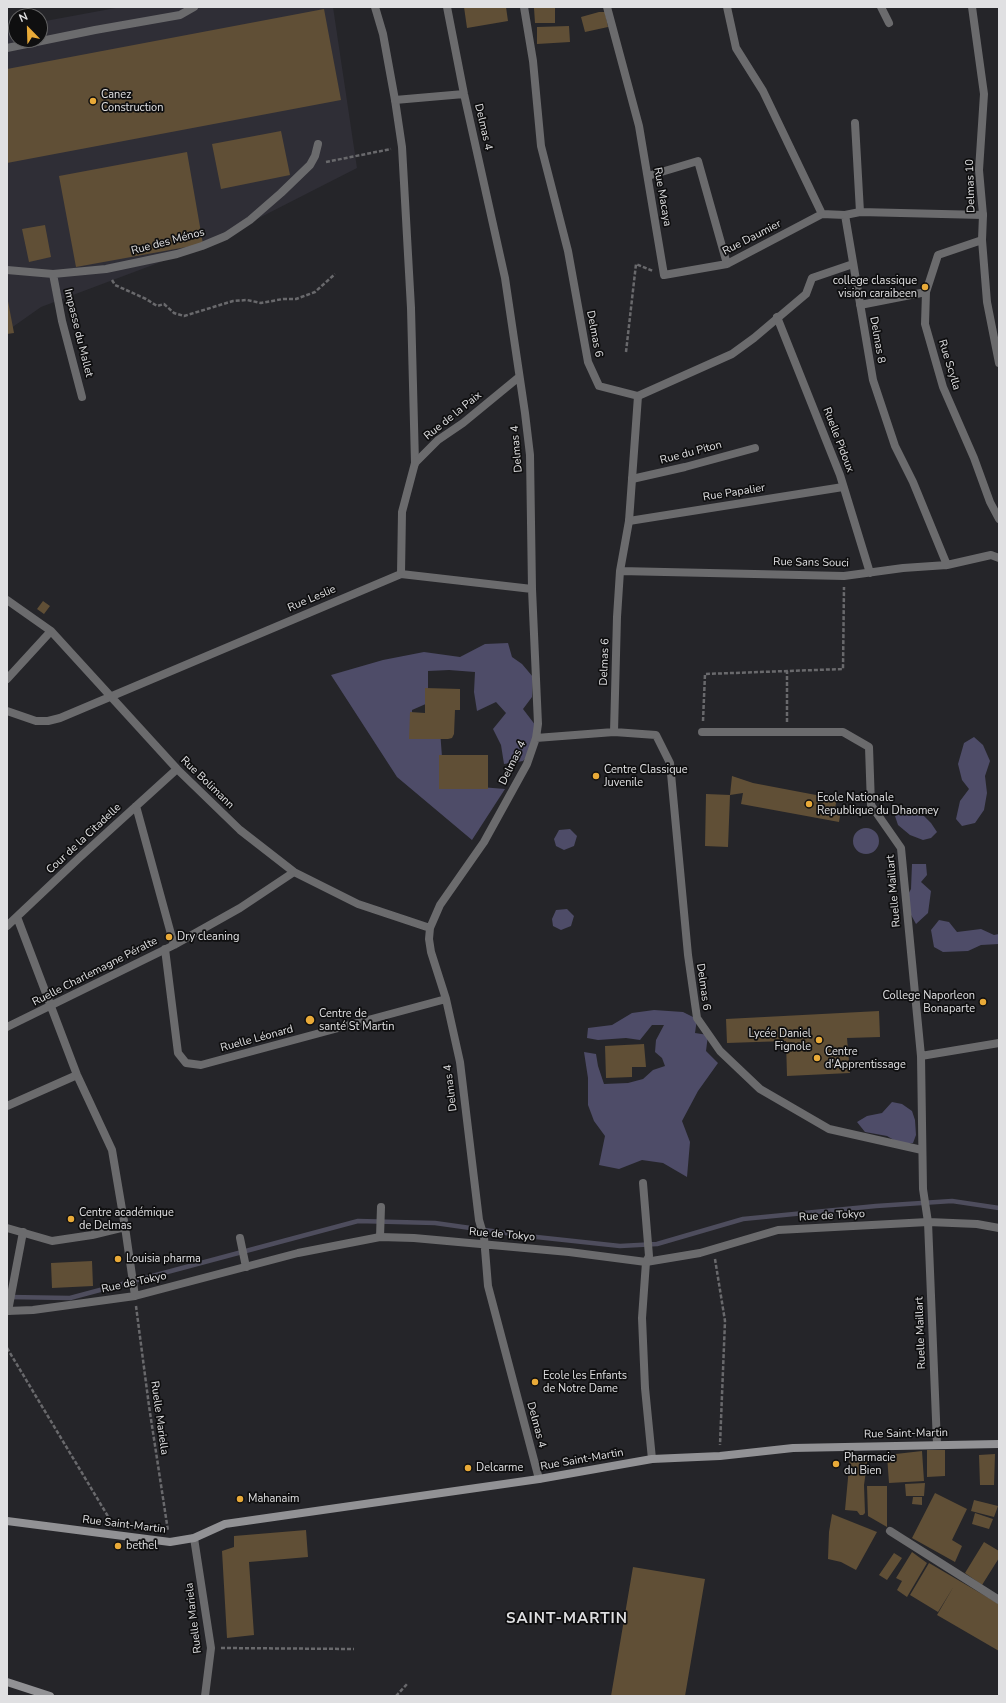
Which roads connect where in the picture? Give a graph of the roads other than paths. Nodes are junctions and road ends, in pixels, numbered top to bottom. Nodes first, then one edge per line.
1 (194, 7) edge
2 (375, 7) edge
3 (447, 7) edge
4 (524, 7) edge
5 (607, 7) edge
6 (727, 7) edge
7 (881, 7) edge
8 (972, 7) edge
9 (889, 23) dead end
10 (7, 48) edge
11 (464, 94) junction
12 (395, 100) junction
13 (855, 122) dead end
14 (318, 144) dead end
15 (648, 176) junction
16 (860, 212) junction
17 (822, 214) junction
18 (845, 215) junction
19 (983, 216) junction
20 (982, 240) junction
21 (727, 264) junction
22 (852, 264) junction
23 (7, 270) edge
24 (53, 274) junction
25 (664, 275) joint
26 (926, 292) junction
27 (860, 305) junction
28 (777, 317) junction
29 (999, 363) edge
30 (519, 377) junction
31 (638, 396) junction
32 (82, 397) dead end
33 (755, 448) dead end
34 (416, 463) junction
35 (632, 479) junction
36 (844, 487) junction
37 (999, 519) edge
38 (629, 521) junction
39 (999, 558) edge
40 (946, 565) junction
41 (620, 571) junction
42 (870, 573) junction
43 (401, 574) junction
44 (532, 588) junction
45 (7, 600) edge
46 (51, 631) junction
47 (7, 679) edge
48 (110, 696) junction
49 (7, 711) edge
50 (614, 732) junction
51 (702, 732) road end
52 (536, 738) junction
53 (176, 770) junction
54 (136, 806) junction
55 (294, 872) junction
56 (17, 917) junction
57 (7, 926) edge
58 (430, 928) junction
59 (174, 944) junction
60 (165, 949) junction
61 (446, 999) junction
62 (51, 1007) junction
63 (7, 1028) edge
64 (999, 1043) edge
65 (921, 1056) junction
66 (77, 1075) junction
67 (7, 1106) edge
68 (922, 1150) junction
69 (643, 1183) dead end
70 (381, 1207) dead end
71 (928, 1222) junction
72 (126, 1227) junction
73 (7, 1228) edge
74 (999, 1228) edge
75 (23, 1232) junction
76 (380, 1233) junction
77 (240, 1238) dead end
78 (484, 1241) junction
79 (647, 1259) junction
80 (245, 1263) junction
81 (135, 1296) junction
82 (8, 1311) edge
83 (937, 1444) junction
84 (999, 1444) edge
85 (652, 1459) junction
86 (538, 1479) junction
87 (7, 1521) edge
88 (890, 1532) dead end
89 (194, 1538) junction
90 (999, 1600) edge
91 (7, 1682) edge
92 (50, 1696) edge
93 (205, 1696) edge

1 - 10 street
2 - 12 street
3 - 11 street, Delmas 4
4 - 31 street, Delmas 6
5 - 15 street, Rue Macaya
6 - 17 street
7 - 9 street
8 - 19 street, Delmas 10
11 - 12 street
11 - 30 street, Delmas 4
12 - 34 street
13 - 16 street
14 - 24 street, Rue des Ménos
15 - 21 street
15 - 25 street, Rue Macaya
16 - 18 street
16 - 19 street
17 - 18 street
17 - 21 street, Rue Daumier
18 - 22 street, Delmas 8
19 - 20 street, Delmas 10
20 - 26 street, Rue Scylla
20 - 29 street, Delmas 10
21 - 25 street, Rue Daumier
22 - 27 street, Delmas 8
22 - 28 street
23 - 24 street, Rue des Ménos
24 - 32 street, Impasse du Mallet
26 - 27 street
26 - 37 street, Rue Scylla
27 - 40 street, Delmas 8
28 - 31 street
28 - 36 street, Ruelle Pidoux
30 - 34 street, Rue de la Paix
30 - 44 street, Delmas 4
31 - 35 street, Delmas 6
33 - 35 street, Rue du Piton
34 - 43 street, Rue de la Paix
35 - 38 street, Delmas 6
36 - 38 street, Rue Papalier
36 - 42 street, Ruelle Pidoux
38 - 41 street, Delmas 6
39 - 40 street, Rue Sans Souci
40 - 42 street, Rue Sans Souci
41 - 42 street, Rue Sans Souci
41 - 50 street, Delmas 6
43 - 44 street, Rue Leslie
43 - 48 street, Rue Leslie
44 - 52 street, Delmas 4
45 - 46 street, Rue Bolimann
46 - 47 street
46 - 48 street, Rue Bolimann
48 - 49 street, Rue Leslie
48 - 53 street, Rue Bolimann
50 - 52 street, Delmas 6
50 - 68 street, Delmas 6
51 - 65 street, Ruelle Maillart
52 - 58 street, Delmas 4
53 - 54 street, Cour de la Citadelle
53 - 55 street, Rue Bolimann
54 - 56 street, Cour de la Citadelle
54 - 59 street
55 - 58 street, Rue Bolimann
55 - 59 street, Ruelle Charlemagne Péralte
56 - 57 street, Cour de la Citadelle
56 - 62 street
58 - 61 street, Delmas 4
59 - 60 street, Ruelle Charlemagne Péralte
60 - 61 street, Ruelle Léonard
60 - 62 street, Ruelle Charlemagne Péralte
61 - 78 street, Delmas 4
62 - 63 street, Ruelle Charlemagne Péralte
62 - 66 street
64 - 65 street
65 - 68 street, Ruelle Maillart
66 - 67 street
66 - 72 street
68 - 71 street, Ruelle Maillart
69 - 79 street
70 - 76 street
71 - 74 street, Rue de Tokyo
71 - 79 street, Rue de Tokyo
71 - 83 street, Ruelle Maillart
72 - 75 street
72 - 81 street
73 - 75 street
75 - 82 street
76 - 78 street, Rue de Tokyo
76 - 80 street, Rue de Tokyo
77 - 80 street
78 - 79 street, Rue de Tokyo
78 - 86 street, Delmas 4
79 - 85 street
80 - 81 street, Rue de Tokyo
81 - 82 street, Rue de Tokyo
83 - 84 street, Rue Saint-Martin
83 - 85 street, Rue Saint-Martin
85 - 86 street, Rue Saint-Martin
86 - 89 street, Rue Saint-Martin
87 - 89 street, Rue Saint-Martin
88 - 90 street
89 - 93 street, Ruelle Mariela
91 - 92 street

